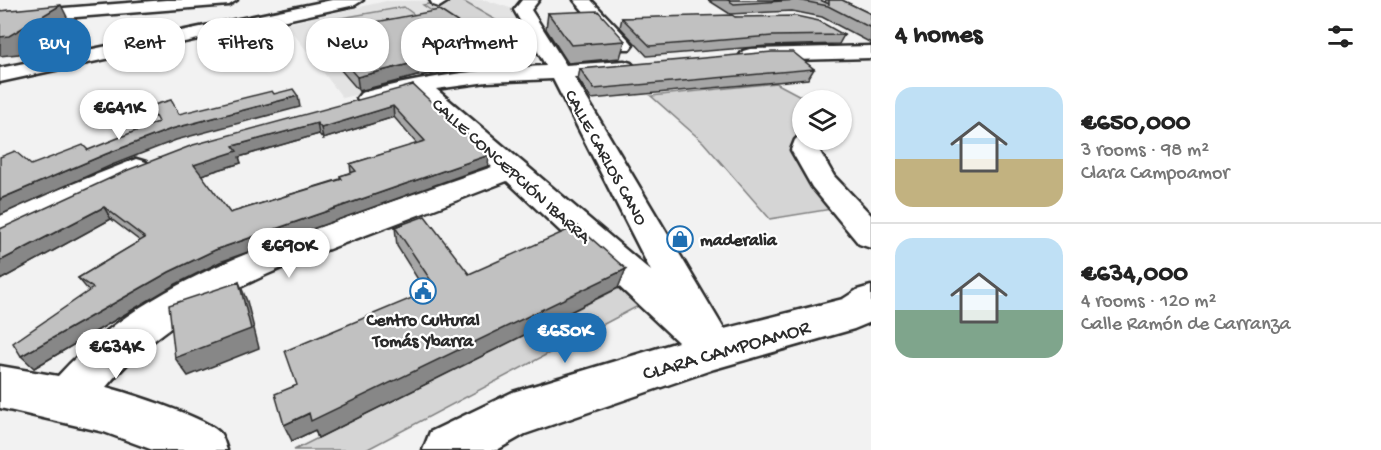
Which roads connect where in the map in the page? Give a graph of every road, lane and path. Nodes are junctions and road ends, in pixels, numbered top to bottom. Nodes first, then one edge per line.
1 (229, 0) edge
2 (354, 0) edge
3 (531, 0) edge
4 (582, 0) edge
5 (21, 1) edge
6 (95, 6) edge
7 (1, 13) edge
8 (839, 35) edge
9 (869, 51) edge
10 (733, 57) edge
11 (0, 69) edge
12 (560, 72) junction
13 (0, 75) edge
14 (418, 85) junction
15 (343, 105) edge
16 (805, 150) edge
17 (155, 160) edge
18 (511, 170) junction
19 (0, 230) edge
20 (871, 237) edge
21 (871, 301) edge
22 (714, 350) junction
23 (0, 387) edge
24 (68, 399) junction
25 (202, 450) edge
26 (448, 450) edge

1 - 6 street
2 - 13 street
3 - 12 street, CALLE CARLOS CANO
4 - 12 street
5 - 7 street
6 - 7 street
6 - 11 street
8 - 9 street
9 - 10 street
12 - 14 street
12 - 22 street, CALLE CARLOS CANO
14 - 15 street
14 - 18 street, CALLE CONCEPCIÓN IBARRA
16 - 20 street
17 - 19 street
18 - 22 street, CALLE CONCEPCIÓN IBARRA
18 - 24 street
21 - 22 street, CLARA CAMPOAMOR
22 - 26 street, CLARA CAMPOAMOR
23 - 24 street
24 - 25 street

